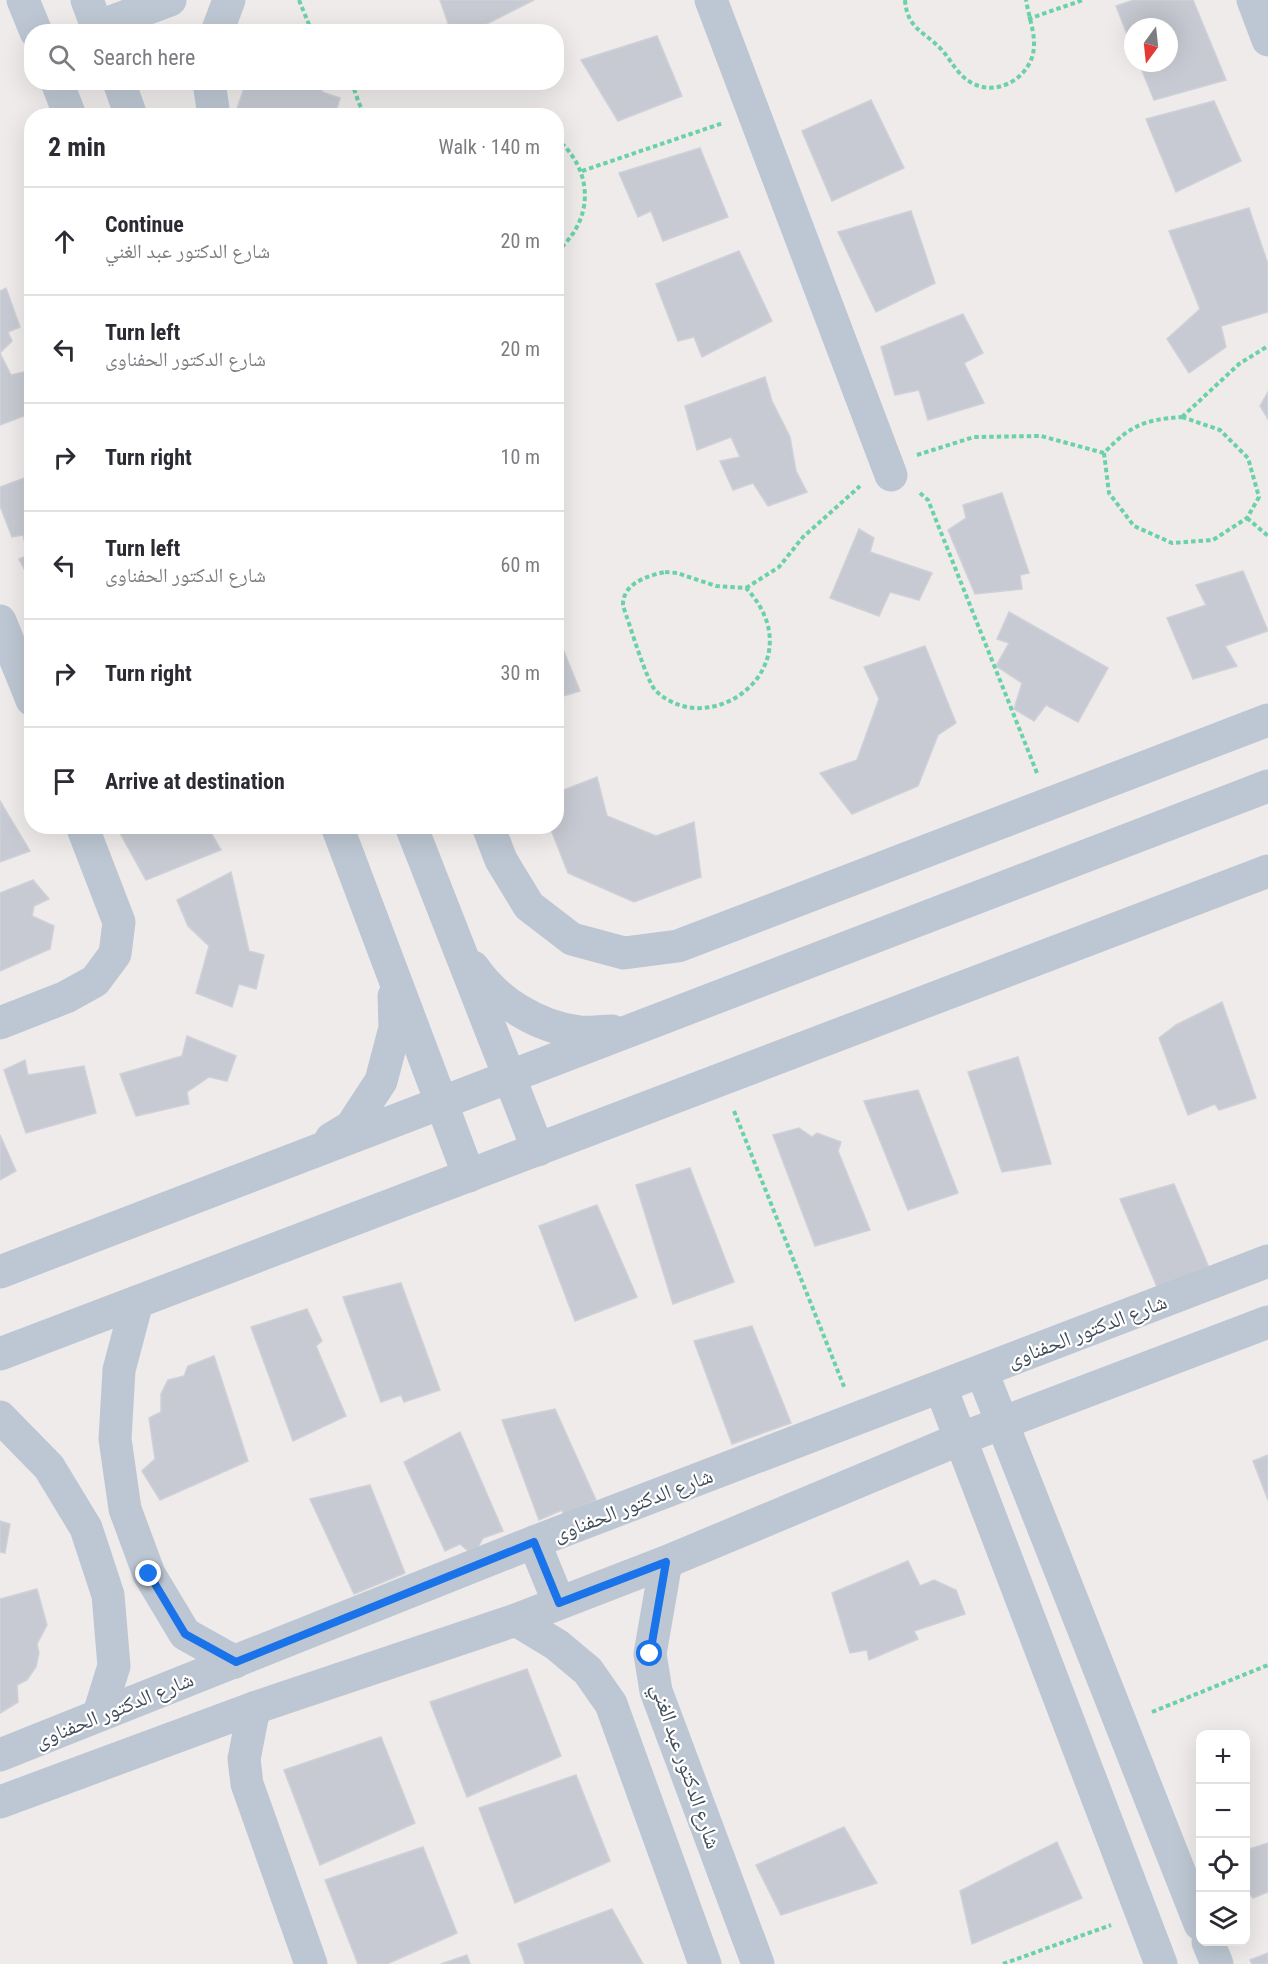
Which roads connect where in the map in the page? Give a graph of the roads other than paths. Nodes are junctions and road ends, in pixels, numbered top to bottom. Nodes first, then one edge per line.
1 (23, 0) edge
2 (170, 0) edge
3 (229, 0) edge
4 (711, 0) edge
5 (1252, 0) edge
6 (94, 20) edge
7 (33, 24) edge
8 (220, 24) edge
9 (1268, 40) edge
10 (60, 90) edge
11 (210, 90) edge
12 (67, 108) edge
13 (213, 108) edge
14 (891, 475) road end
15 (0, 621) edge
16 (24, 680) edge
17 (1268, 720) edge
18 (1268, 786) edge
19 (85, 834) edge
20 (340, 834) edge
21 (414, 834) edge
22 (491, 834) edge
23 (1268, 871) edge
24 (458, 946) junction
25 (393, 973) junction
26 (0, 1023) edge
27 (629, 1031) junction
28 (509, 1076) junction
29 (440, 1103) junction
30 (538, 1150) junction
31 (305, 1155) junction
32 (469, 1176) junction
33 (1268, 1261) edge
34 (0, 1272) edge
35 (137, 1302) junction
36 (1268, 1322) edge
37 (0, 1354) edge
38 (982, 1372) junction
39 (940, 1388) junction
40 (0, 1417) edge
41 (1001, 1423) junction
42 (960, 1439) junction
43 (534, 1542) junction
44 (666, 1562) junction
45 (559, 1603) junction
46 (516, 1620) junction
47 (236, 1662) junction
48 (254, 1708) junction
49 (99, 1714) junction
50 (0, 1755) edge
51 (0, 1802) edge
52 (1196, 1914) edge
53 (1210, 1946) edge
54 (311, 1964) edge
55 (705, 1964) edge
56 (758, 1964) edge
57 (1161, 1964) edge
58 (1217, 1964) edge

1 - 7 street
2 - 6 street
3 - 8 street
4 - 14 street
5 - 9 street
10 - 12 street
11 - 13 street
15 - 16 street
17 - 22 street
18 - 27 street
19 - 26 street
20 - 25 street
21 - 24 street
23 - 30 street
24 - 27 street
24 - 28 street
25 - 29 street
25 - 31 street
27 - 28 street
28 - 29 street
28 - 30 street
29 - 31 street
29 - 32 street
30 - 32 street
31 - 34 street
32 - 35 street
33 - 38 street, شارع الدكتور الحفناوى
35 - 37 street
35 - 47 street
36 - 41 street
38 - 39 street, شارع الدكتور الحفناوى
38 - 41 street
39 - 42 street
39 - 43 street, شارع الدكتور الحفناوى
40 - 49 street
41 - 42 street
41 - 52 street
42 - 44 street
42 - 57 street
43 - 45 street
43 - 47 street, شارع الدكتور الحفناوى
44 - 45 street
44 - 56 street, شارع الدكتور عبد الغني
45 - 46 street
46 - 48 street
46 - 55 street
47 - 49 street, شارع الدكتور الحفناوى
48 - 51 street
48 - 54 street
49 - 50 street, شارع الدكتور الحفناوى
53 - 58 street

